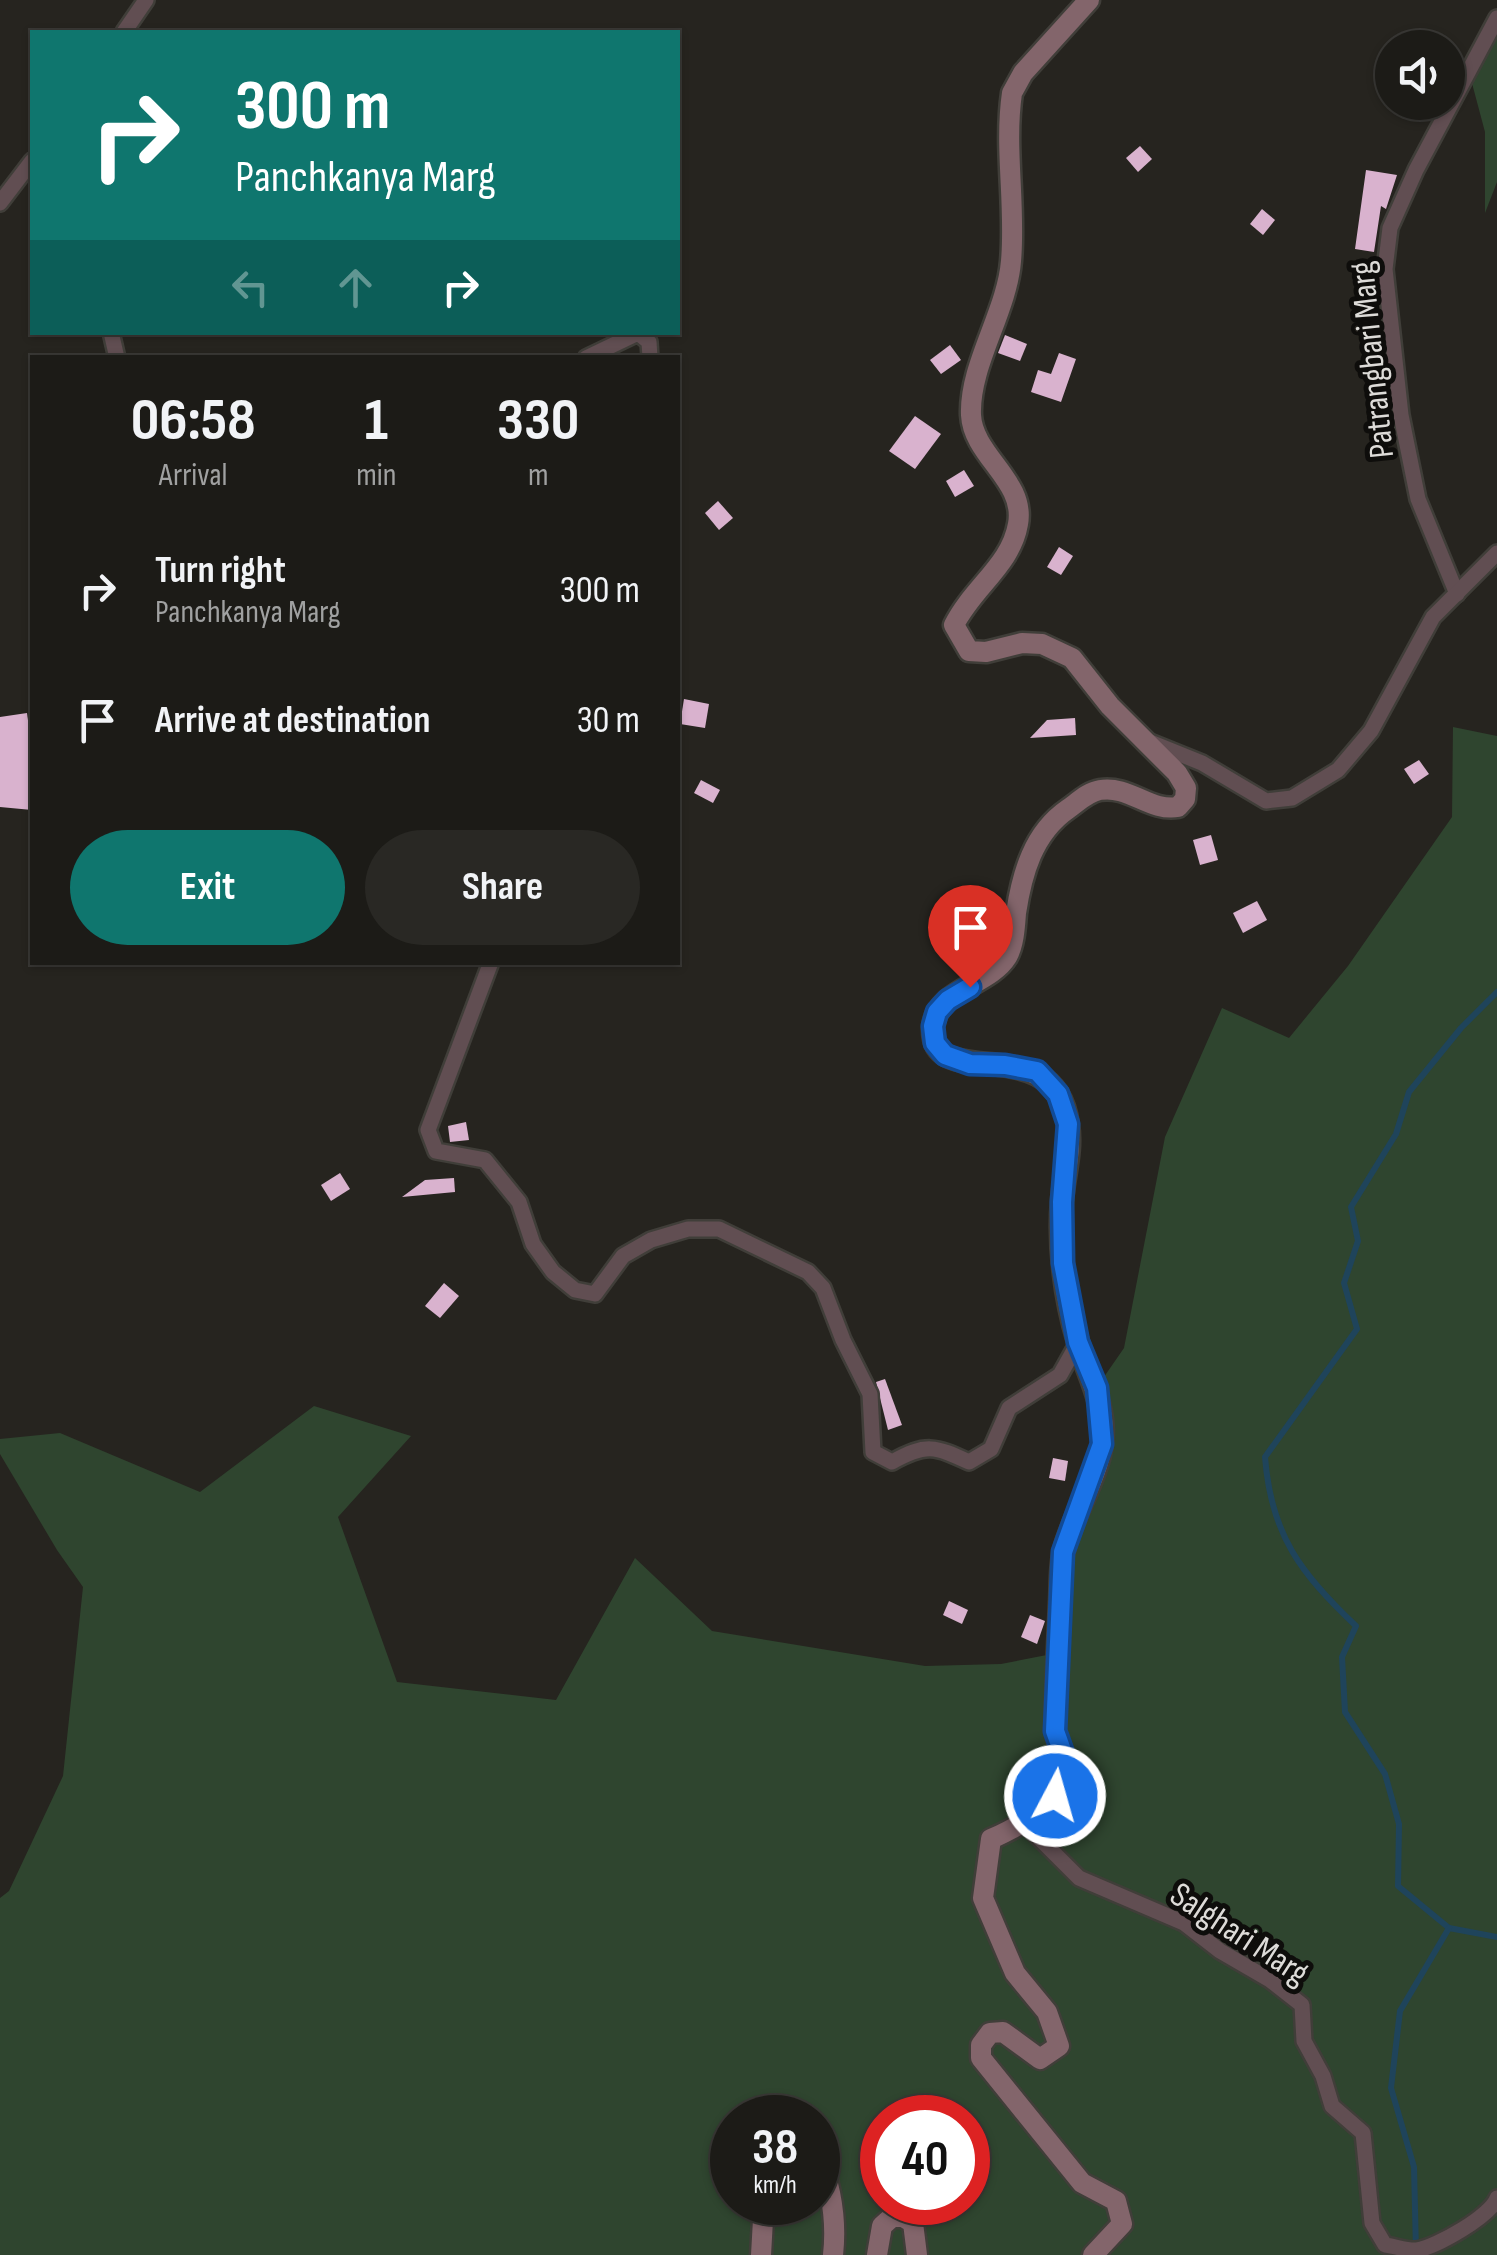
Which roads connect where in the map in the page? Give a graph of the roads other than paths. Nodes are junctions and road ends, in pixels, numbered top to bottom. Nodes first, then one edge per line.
1 (146, 0) edge
2 (1089, 0) edge
3 (1497, 18) edge
4 (125, 30) edge
5 (30, 164) edge
6 (0, 203) edge
7 (634, 335) edge
8 (592, 355) edge
9 (1497, 553) edge
10 (1457, 594) junction
11 (1147, 741) junction
12 (490, 965) edge
13 (1078, 1342) junction
14 (1024, 1823) junction
15 (1497, 2198) edge
16 (763, 2225) edge
17 (834, 2225) edge
18 (761, 2255) edge
19 (833, 2255) edge
20 (877, 2255) edge
21 (916, 2255) edge
22 (1094, 2255) edge

1 - 4 street
2 - 11 street
3 - 10 street, Patrangbari Marg
5 - 6 street
7 - 8 street
9 - 10 street
10 - 11 street
11 - 13 street
12 - 13 street
13 - 14 street
14 - 15 street, Salghari Marg
14 - 22 street
16 - 18 street
17 - 19 street
20 - 21 street

